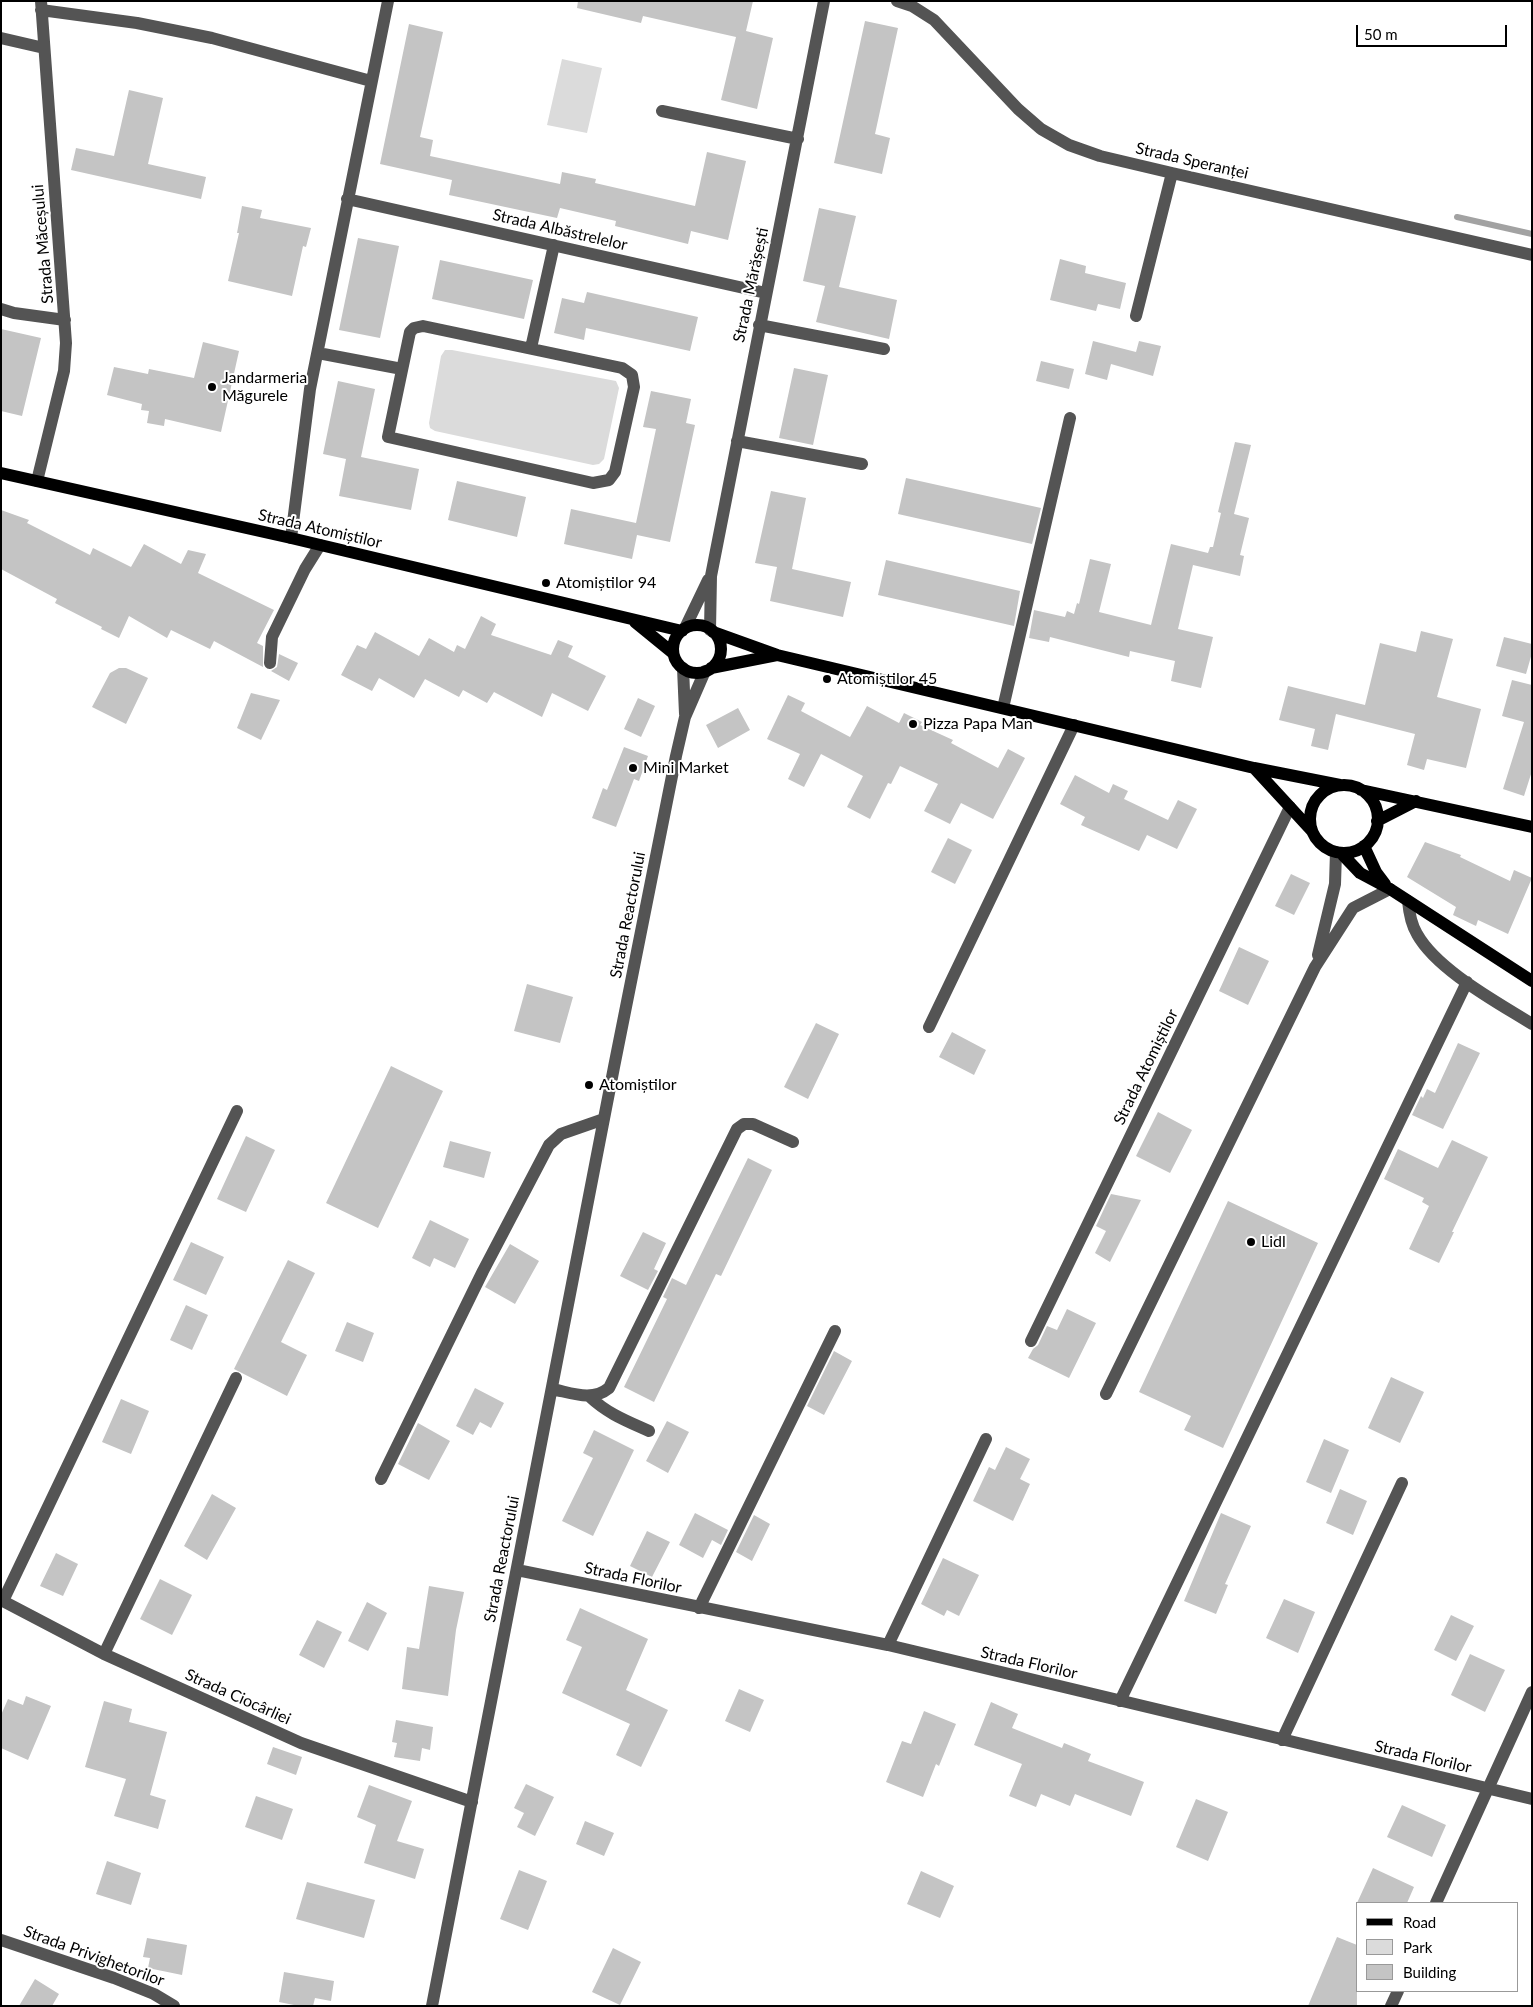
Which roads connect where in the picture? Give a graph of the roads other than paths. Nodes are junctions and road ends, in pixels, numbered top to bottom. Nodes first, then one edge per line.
1 (388, 1) edge
2 (824, 1) edge
3 (897, 1) edge
4 (41, 6) edge
5 (1, 38) edge
6 (44, 48) junction
7 (371, 81) junction
8 (662, 111) dead end
9 (798, 138) junction
10 (1172, 173) junction
11 (347, 199) junction
12 (554, 245) junction
13 (1532, 255) edge
14 (766, 293) junction
15 (1, 309) edge
16 (1136, 316) dead end
17 (65, 320) junction
18 (759, 325) junction
19 (531, 348) junction
20 (884, 349) dead end
21 (318, 353) junction
22 (402, 369) junction
23 (1070, 418) dead end
24 (737, 440) junction
25 (862, 464) dead end
26 (1, 473) edge
27 (37, 481) junction
28 (291, 538) junction
29 (320, 545) junction
30 (711, 576) junction
31 (631, 619) junction
32 (683, 629) junction
33 (712, 631) junction
34 (673, 653) junction
35 (776, 655) junction
36 (270, 663) dead end
37 (683, 668) junction
38 (708, 670) junction
39 (1002, 708) junction
40 (685, 717) junction
41 (1074, 725) junction
42 (1254, 768) junction
43 (1340, 785) junction
44 (1361, 790) junction
45 (1416, 801) junction
46 (1290, 807) junction
47 (1377, 821) junction
48 (1532, 827) edge
49 (1312, 831) junction
50 (1364, 846) junction
51 (1338, 852) junction
52 (1390, 890) junction
53 (1408, 901) junction
54 (1315, 967) junction
55 (1532, 981) edge
56 (1467, 982) junction
57 (1532, 1024) edge
58 (929, 1027) dead end
59 (238, 1111) dead end
60 (604, 1119) junction
61 (794, 1142) dead end
62 (835, 1330) dead end
63 (1030, 1341) dead end
64 (236, 1378) dead end
65 (552, 1389) junction
66 (1106, 1394) dead end
67 (590, 1397) junction
68 (649, 1431) dead end
69 (986, 1439) dead end
70 (382, 1479) dead end
71 (1402, 1483) dead end
72 (517, 1570) junction
73 (2, 1600) edge
74 (699, 1608) junction
75 (888, 1646) junction
76 (104, 1654) junction
77 (1532, 1692) edge
78 (1120, 1701) junction
79 (1282, 1740) junction
80 (1487, 1788) junction
81 (1532, 1799) edge
82 (472, 1802) junction
83 (1436, 1902) edge
84 (1, 1940) edge
85 (1398, 1992) edge
86 (174, 2006) edge
87 (432, 2006) edge
88 (1391, 2006) edge

1 - 7 street
2 - 9 street, Strada Mărășești
3 - 10 street, Strada Speranței
4 - 6 street, Strada Măceșului
4 - 7 street
5 - 6 street
6 - 17 street, Strada Măceșului
7 - 11 street
8 - 9 street
9 - 14 street, Strada Mărășești
10 - 13 street, Strada Speranței
10 - 16 street
11 - 12 street, Strada Albăstrelelor
11 - 21 street
12 - 14 street, Strada Albăstrelelor
12 - 19 street
14 - 18 street, Strada Mărășești
15 - 17 street
17 - 27 street, Strada Măceșului
18 - 20 street
18 - 24 street, Strada Mărășești
19 - 22 street
19 - 22 street
21 - 22 street
21 - 28 street
23 - 39 street
24 - 25 street
24 - 30 street, Strada Mărășești
26 - 27 main road, Strada Atomiștilor
27 - 28 main road, Strada Atomiștilor
28 - 29 main road, Strada Atomiștilor
29 - 31 main road, Strada Atomiștilor
29 - 36 street
30 - 32 street, Strada Mărășești
30 - 33 street, Strada Mărășești
31 - 32 main road, Strada Atomiștilor
31 - 34 main road, Strada Atomiștilor
32 - 33 main road
32 - 34 main road
33 - 35 main road
33 - 38 main road
34 - 37 main road
35 - 38 main road
35 - 39 main road
37 - 38 main road
37 - 40 street, Strada Reactorului
38 - 40 street, Strada Reactorului
39 - 41 main road
40 - 60 street, Strada Reactorului
41 - 42 main road
41 - 58 street
42 - 43 main road
42 - 46 main road
43 - 44 main road
43 - 49 main road
44 - 45 main road
44 - 47 main road
45 - 47 main road
45 - 48 main road
46 - 49 main road
46 - 63 street, Strada Atomiștilor
47 - 50 main road
49 - 51 main road
50 - 51 main road
50 - 52 main road
51 - 52 main road
51 - 54 street
52 - 53 main road
52 - 54 street
53 - 55 main road
53 - 56 street
54 - 66 street
56 - 57 street
56 - 78 street
59 - 73 street
60 - 65 street, Strada Reactorului
60 - 70 street
61 - 67 street
62 - 74 street
64 - 76 street
65 - 67 street
65 - 72 street, Strada Reactorului
67 - 68 street
69 - 75 street
71 - 79 street
72 - 74 street, Strada Florilor
72 - 82 street, Strada Reactorului
73 - 76 street, Strada Ciocârliei
74 - 75 street, Strada Florilor
75 - 78 street, Strada Florilor
76 - 82 street, Strada Ciocârliei
77 - 80 street
78 - 79 street, Strada Florilor
79 - 80 street, Strada Florilor
80 - 81 street, Strada Florilor
80 - 83 street
82 - 87 street, Strada Reactorului
84 - 86 street, Strada Privighetorilor
85 - 88 street

